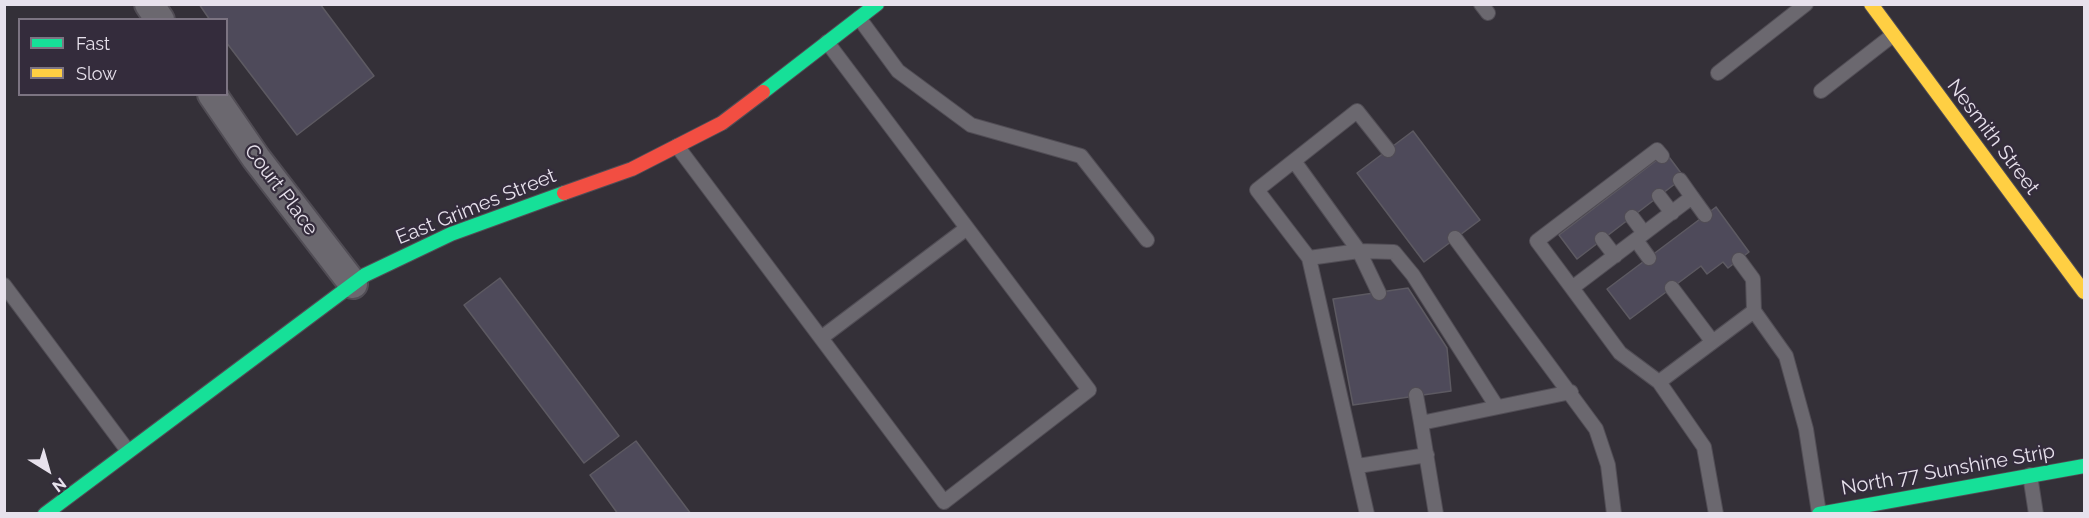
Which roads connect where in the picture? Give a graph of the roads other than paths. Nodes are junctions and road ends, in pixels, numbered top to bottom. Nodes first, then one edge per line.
1 (148, 4) edge
2 (877, 4) edge
3 (1806, 4) edge
4 (1871, 4) edge
5 (158, 18) edge
6 (859, 18) junction
7 (1893, 35) junction
8 (827, 42) junction
9 (1718, 73) dead end
10 (1821, 91) dead end
11 (213, 96) edge
12 (677, 146) junction
13 (1388, 150) dead end
14 (1662, 156) dead end
15 (1294, 161) junction
16 (1680, 180) dead end
17 (1659, 196) dead end
18 (1692, 198) junction
19 (1672, 213) junction
20 (1705, 215) dead end
21 (1632, 217) dead end
22 (967, 228) junction
23 (1640, 237) junction
24 (1455, 238) dead end
25 (1602, 239) dead end
26 (1147, 240) dead end
27 (1359, 251) junction
28 (1615, 256) junction
29 (1310, 258) junction
30 (1649, 258) dead end
31 (1739, 260) dead end
32 (353, 284) junction
33 (4, 285) edge
34 (1572, 288) junction
35 (1672, 288) dead end
36 (2085, 292) edge
37 (1379, 293) dead end
38 (1754, 311) junction
39 (821, 338) junction
40 (1712, 341) junction
41 (1659, 382) junction
42 (1571, 392) junction
43 (1416, 396) dead end
44 (1497, 407) junction
45 (1421, 423) junction
46 (128, 451) junction
47 (1427, 455) junction
48 (1358, 466) junction
49 (2085, 466) edge
50 (2030, 476) junction
51 (1916, 496) junction
52 (45, 513) edge
53 (1367, 513) edge
54 (1436, 513) edge
55 (1614, 513) edge
56 (1716, 513) edge
57 (1819, 513) edge
58 (1918, 513) edge
59 (2036, 513) edge

1 - 5 street
2 - 6 street, East Grimes Street
3 - 9 lane
4 - 7 street, Nesmith Street
6 - 8 street, East Grimes Street
6 - 26 lane
7 - 10 lane
7 - 36 street, Nesmith Street
8 - 12 street, East Grimes Street
8 - 22 lane
11 - 32 street, Court Place
12 - 32 street, East Grimes Street
12 - 39 lane
13 - 15 lane
14 - 34 lane
15 - 27 lane
15 - 29 lane
16 - 18 lane
17 - 19 lane
18 - 19 lane
18 - 20 lane
19 - 23 lane
21 - 23 lane
22 - 39 lane
22 - 39 lane
23 - 28 lane
23 - 30 lane
24 - 42 lane
25 - 28 lane
27 - 29 lane
27 - 37 lane
27 - 44 lane
28 - 34 lane
29 - 48 lane
31 - 38 lane
32 - 46 street, East Grimes Street
33 - 46 lane
34 - 41 lane
35 - 40 lane
38 - 40 lane
38 - 57 lane
40 - 41 lane
41 - 56 lane
42 - 44 lane
42 - 55 lane
43 - 45 lane
44 - 45 lane
45 - 47 lane
46 - 52 street, East Grimes Street
47 - 48 lane
47 - 54 lane
48 - 53 lane
49 - 50 street, North 77 Sunshine Strip
50 - 51 street, North 77 Sunshine Strip
50 - 59 lane
51 - 57 street, North 77 Sunshine Strip
51 - 58 lane

